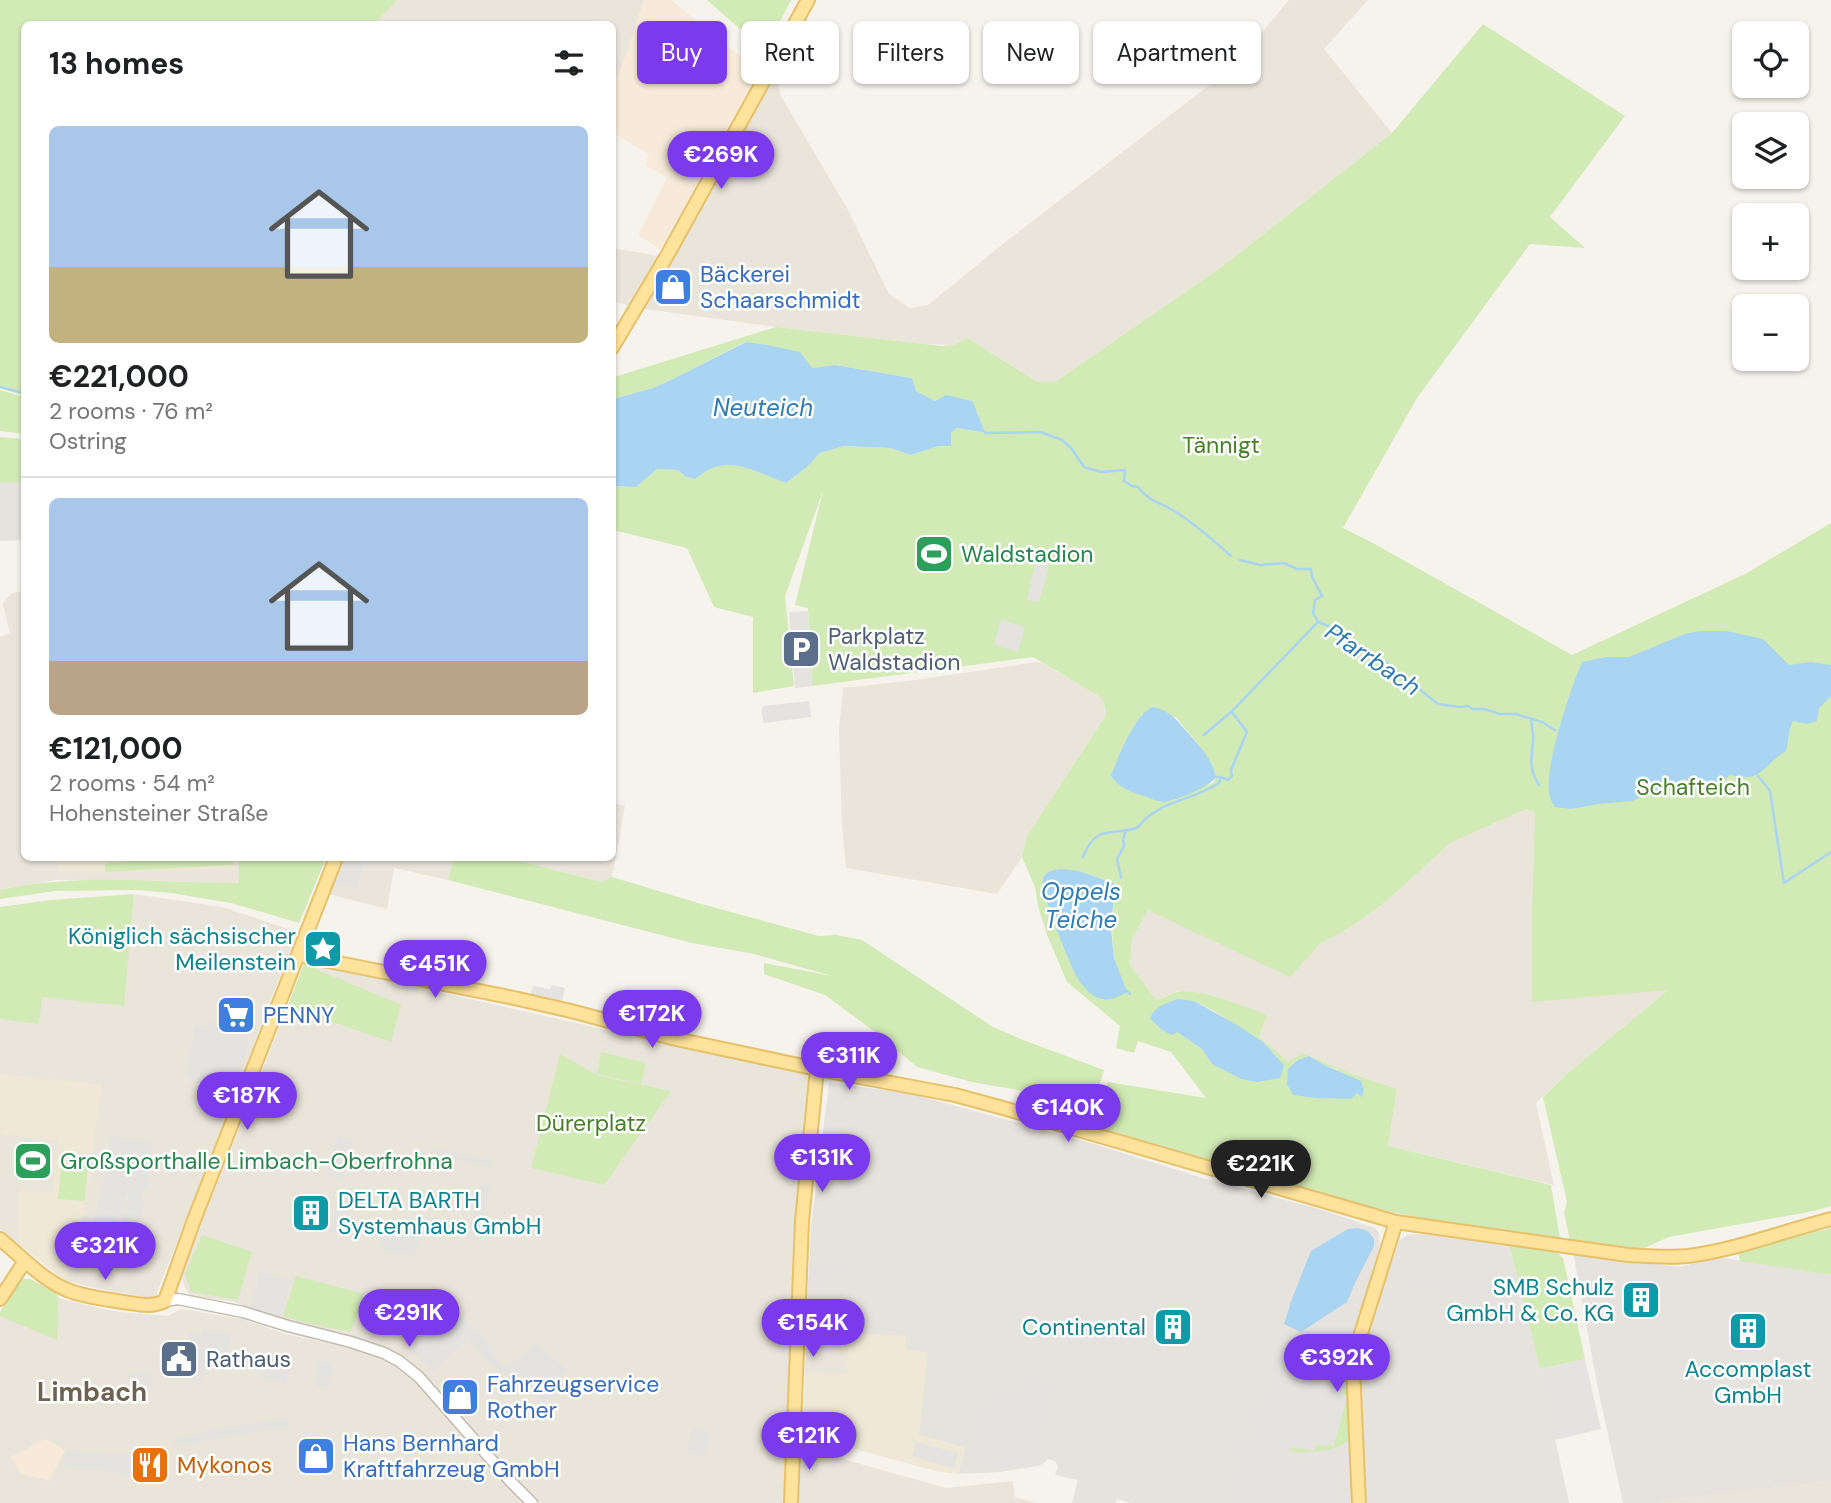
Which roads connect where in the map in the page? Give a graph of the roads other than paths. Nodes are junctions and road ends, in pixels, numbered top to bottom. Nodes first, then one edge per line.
1 (808, 0) edge
2 (616, 341) edge
3 (335, 861) edge
4 (298, 954) junction
5 (817, 1069) junction
6 (1831, 1219) edge
7 (1396, 1222) junction
8 (0, 1239) edge
9 (25, 1261) junction
10 (0, 1299) edge
11 (165, 1301) junction
12 (532, 1503) edge
13 (791, 1503) edge
14 (1359, 1503) edge

1 - 2 main road
3 - 4 main road
4 - 5 main road
4 - 11 main road
5 - 7 main road
5 - 13 main road
6 - 7 main road
7 - 14 main road
8 - 9 main road
9 - 10 main road
9 - 11 main road
11 - 12 street

